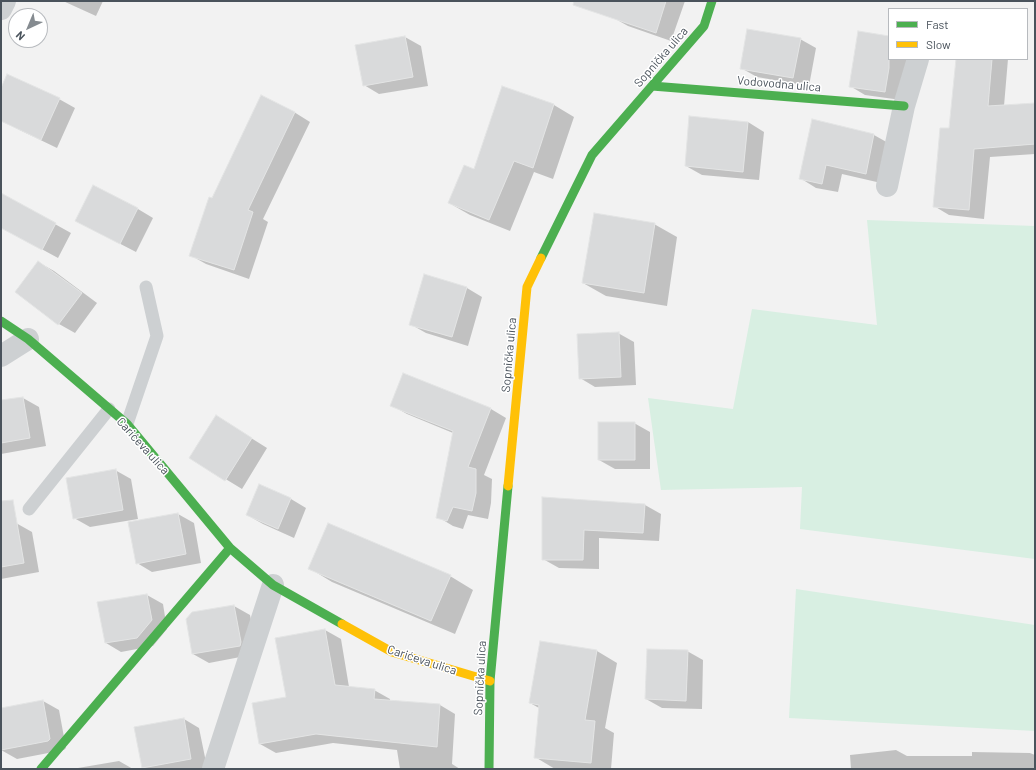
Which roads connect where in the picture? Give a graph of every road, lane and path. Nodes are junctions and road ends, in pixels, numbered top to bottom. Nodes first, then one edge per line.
1 (6, 1) edge
2 (712, 1) edge
3 (1, 10) edge
4 (918, 60) edge
5 (652, 86) junction
6 (904, 106) junction
7 (887, 186) dead end
8 (146, 287) dead end
9 (1, 320) edge
10 (28, 338) junction
11 (1, 356) edge
12 (109, 409) junction
13 (127, 424) junction
14 (30, 509) dead end
15 (230, 548) junction
16 (272, 585) junction
17 (490, 681) junction
18 (41, 769) edge
19 (213, 769) edge
20 (489, 769) edge

1 - 3 street
2 - 5 street, Sopnička ulica
4 - 6 street
5 - 6 street, Vodovodna ulica
5 - 17 street, Sopnička ulica
6 - 7 street
8 - 13 lane
9 - 10 street, Carićeva ulica
10 - 11 street
10 - 12 street, Carićeva ulica
12 - 13 street, Carićeva ulica
12 - 14 lane
13 - 15 street, Carićeva ulica
15 - 16 street, Carićeva ulica
15 - 18 street
16 - 17 street, Carićeva ulica
16 - 19 street
17 - 20 street, Sopnička ulica

